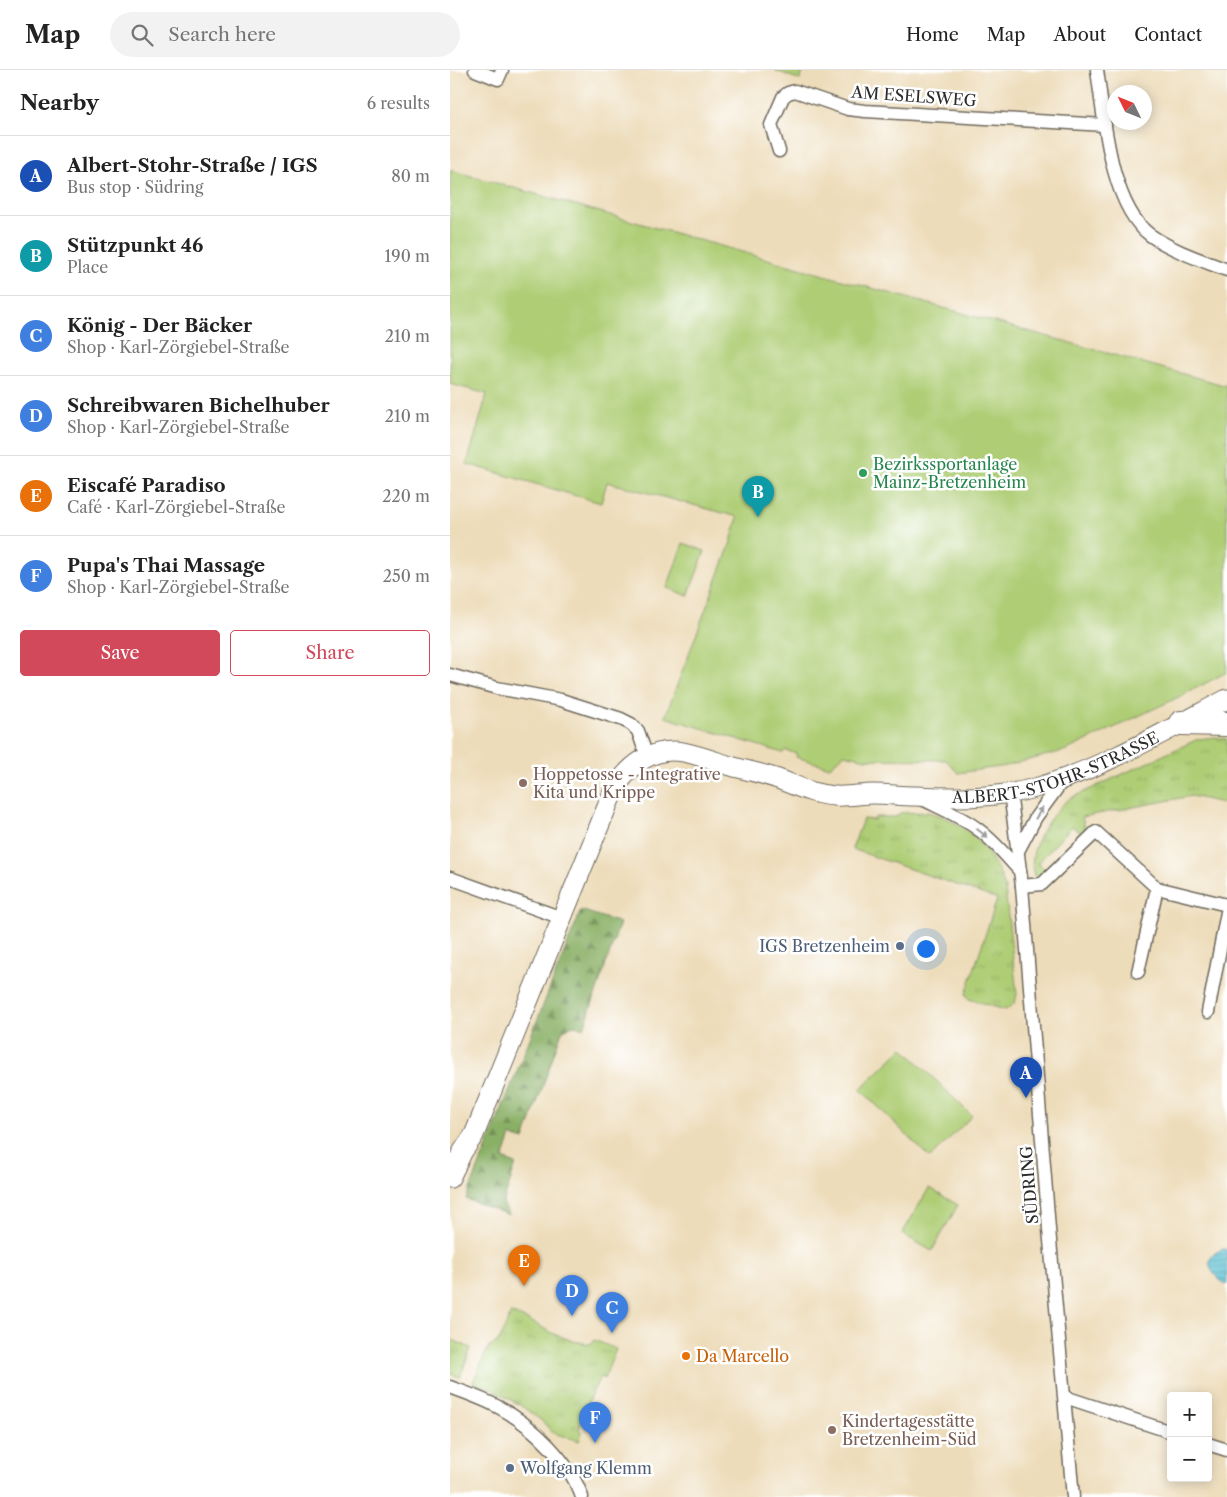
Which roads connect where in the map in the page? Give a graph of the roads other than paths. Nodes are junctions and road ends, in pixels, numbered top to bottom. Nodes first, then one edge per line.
1 (475, 70) edge
2 (502, 70) edge
3 (1097, 70) edge
4 (1105, 125) junction
5 (779, 151) dead end
6 (1227, 270) edge
7 (450, 675) edge
8 (1227, 699) edge
9 (1181, 723) junction
10 (1227, 724) edge
11 (648, 757) junction
12 (1065, 778) junction
13 (1010, 792) junction
14 (917, 797) junction
15 (1018, 852) junction
16 (1020, 871) junction
17 (450, 878) edge
18 (1022, 886) junction
19 (1157, 888) junction
20 (1227, 905) edge
21 (1227, 912) edge
22 (562, 918) junction
23 (1138, 972) dead end
24 (1208, 1012) dead end
25 (450, 1178) edge
26 (450, 1386) edge
27 (1064, 1396) junction
28 (1167, 1431) edge
29 (1212, 1445) edge
30 (1227, 1450) edge
31 (582, 1497) edge
32 (1074, 1497) edge

1 - 2 street
3 - 4 street
4 - 5 street, AM ESELSWEG
4 - 6 street
7 - 11 street
8 - 9 street, ALBERT-STOHR-STRASSE
9 - 10 highway
9 - 12 street, ALBERT-STOHR-STRASSE
11 - 14 street, ALBERT-STOHR-STRASSE
11 - 22 street
12 - 13 street, ALBERT-STOHR-STRASSE
15 -> 12 street
13 - 14 street, ALBERT-STOHR-STRASSE
13 - 15 street, SÜDRING
14 -> 16 street
15 - 16 street, SÜDRING
16 - 18 street, SÜDRING
17 - 22 street
18 - 19 street
18 - 27 street, SÜDRING
19 - 20 street
19 - 23 street
21 - 24 street
22 - 25 street
26 - 31 street
27 - 28 street
27 - 32 street, SÜDRING
29 - 30 street

